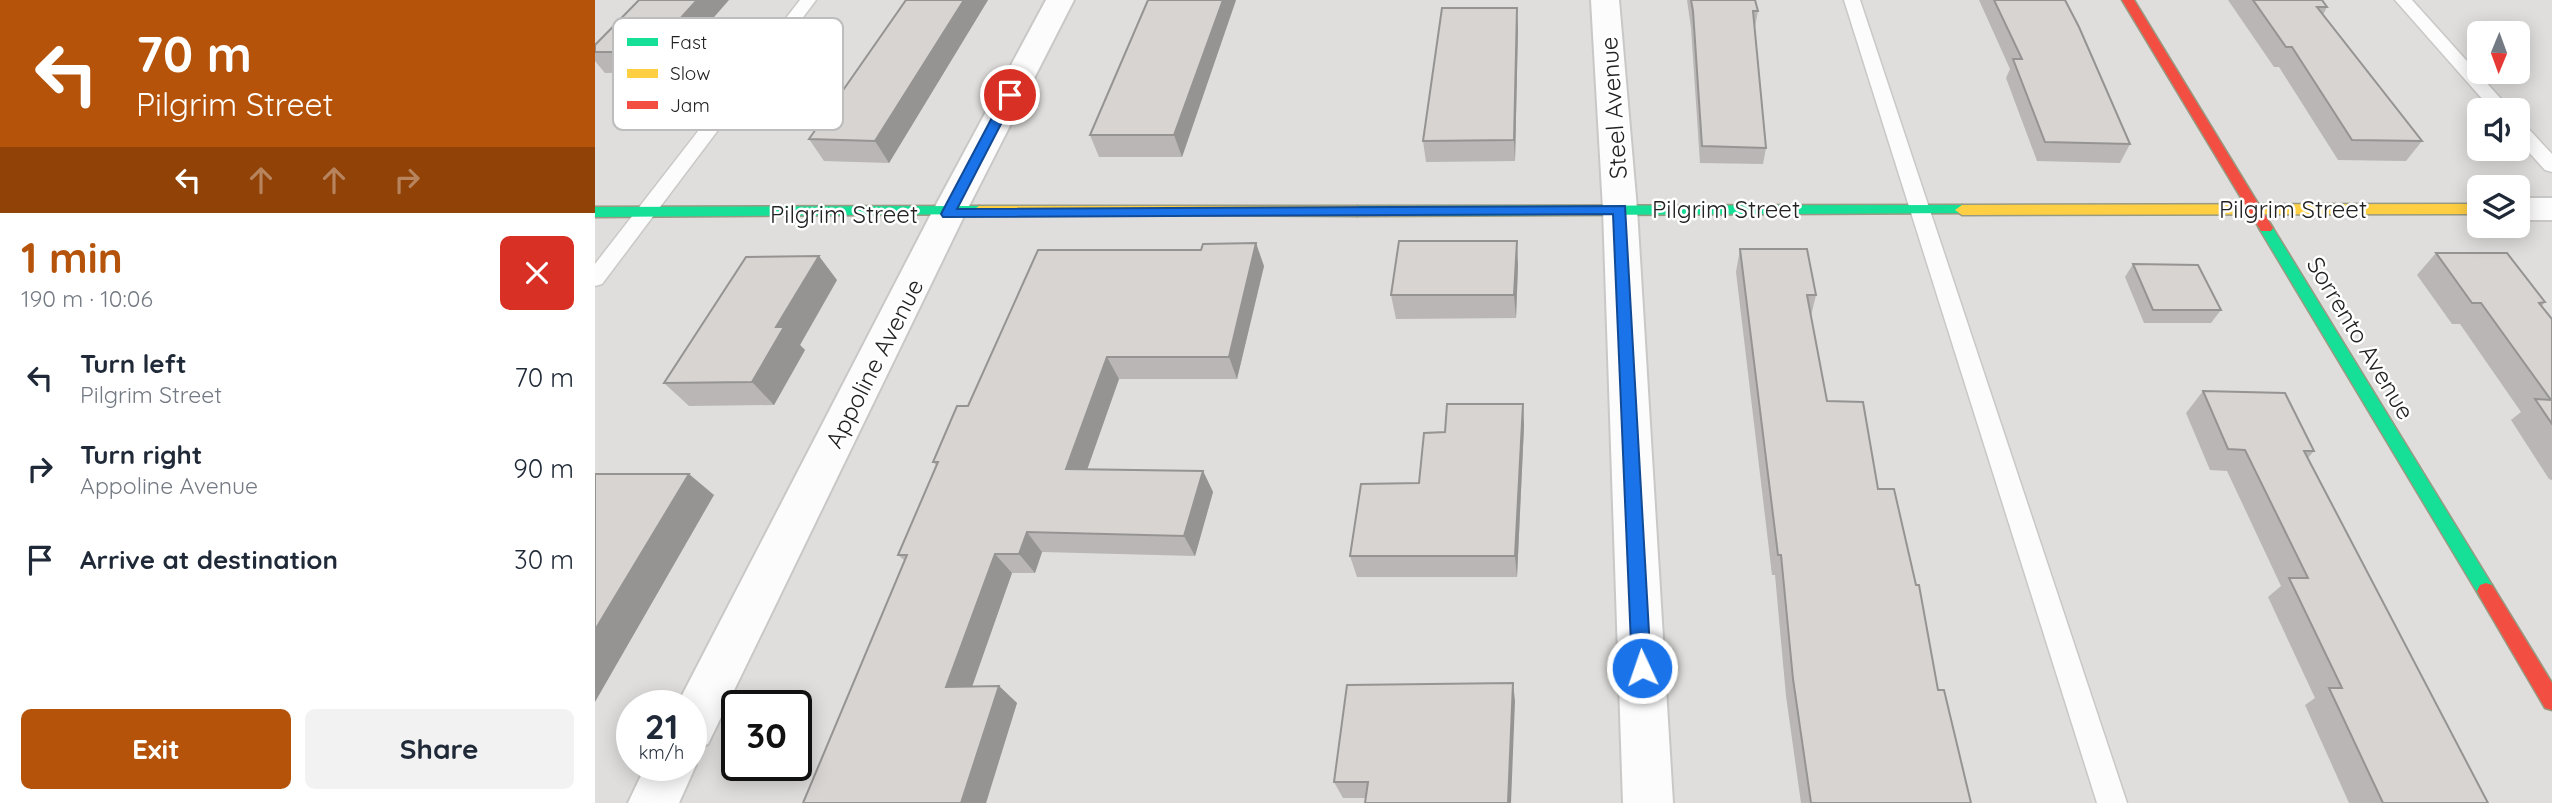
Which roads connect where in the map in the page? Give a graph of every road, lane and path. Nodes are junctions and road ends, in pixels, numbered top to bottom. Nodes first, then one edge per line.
1 (808, 0) edge
2 (1060, 0) edge
3 (1605, 0) edge
4 (1852, 0) edge
5 (2128, 0) edge
6 (2403, 0) edge
7 (794, 18) edge
8 (2491, 98) edge
9 (709, 130) edge
10 (2530, 141) edge
11 (2552, 166) edge
12 (1620, 209) junction
13 (1920, 209) junction
14 (2257, 209) junction
15 (2467, 209) edge
16 (2530, 209) edge
17 (2552, 209) edge
18 (595, 212) edge
19 (645, 213) junction
20 (948, 214) junction
21 (595, 279) edge
22 (707, 695) edge
23 (2552, 701) edge
24 (664, 781) edge
25 (653, 803) edge
26 (1648, 803) edge
27 (2112, 803) edge

1 - 7 lane
2 - 20 street, Appoline Avenue
3 - 12 street, Steel Avenue
4 - 13 lane
5 - 14 street, Sorrento Avenue
6 - 8 lane
9 - 19 lane
10 - 11 lane
12 - 13 street, Pilgrim Street
12 - 20 street, Pilgrim Street
12 - 26 street, Steel Avenue
13 - 14 street, Pilgrim Street
13 - 27 lane
14 - 15 street, Pilgrim Street
14 - 23 street, Sorrento Avenue
16 - 17 street
18 - 19 street, Pilgrim Street
19 - 20 street, Pilgrim Street
19 - 21 lane
20 - 22 street, Appoline Avenue
24 - 25 street

